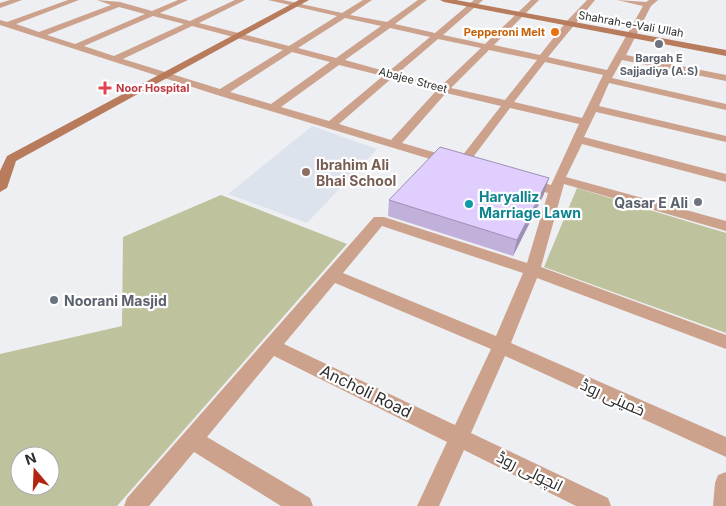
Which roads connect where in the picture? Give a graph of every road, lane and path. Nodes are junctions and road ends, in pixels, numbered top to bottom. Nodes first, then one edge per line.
1 (18, 0) edge
2 (75, 0) edge
3 (101, 0) edge
4 (130, 0) edge
5 (184, 0) edge
6 (241, 0) edge
7 (272, 0) edge
8 (368, 0) edge
9 (423, 0) edge
10 (444, 0) edge
11 (535, 0) edge
12 (591, 0) edge
13 (621, 0) edge
14 (651, 2) edge
15 (301, 3) edge
16 (476, 3) edge
17 (120, 4) junction
18 (0, 6) edge
19 (154, 13) junction
20 (520, 14) junction
21 (344, 15) junction
22 (4, 23) edge
23 (192, 23) junction
24 (569, 24) junction
25 (388, 25) junction
26 (41, 34) junction
27 (242, 35) junction
28 (633, 35) junction
29 (436, 36) junction
30 (77, 46) junction
31 (487, 47) junction
32 (292, 48) junction
33 (726, 53) edge
34 (620, 57) junction
35 (116, 59) junction
36 (542, 59) junction
37 (339, 60) junction
38 (393, 74) junction
39 (166, 76) junction
40 (608, 77) junction
41 (726, 78) edge
42 (444, 88) junction
43 (221, 92) junction
44 (508, 105) junction
45 (726, 107) edge
46 (273, 108) junction
47 (593, 108) junction
48 (585, 122) junction
49 (331, 125) junction
50 (577, 139) junction
51 (726, 139) edge
52 (394, 144) junction
53 (5, 156) edge
54 (726, 178) edge
55 (518, 180) edge
56 (557, 185) junction
57 (0, 188) edge
58 (726, 226) edge
59 (532, 270) junction
60 (332, 275) junction
61 (726, 342) edge
62 (271, 346) junction
63 (501, 346) junction
64 (460, 436) junction
65 (192, 439) junction
66 (726, 447) edge
67 (726, 483) edge
68 (135, 506) edge
69 (302, 506) edge
70 (428, 506) edge
71 (600, 506) edge
72 (724, 506) edge

1 - 18 street
2 - 22 street
3 - 17 street, Abajee Street
4 - 17 street
5 - 19 street
6 - 23 street
7 - 15 street
8 - 21 street
9 - 25 street
10 - 16 street, Shahrah-e-Vali Ullah
11 - 20 street
12 - 24 street
13 - 14 street
14 - 28 street
15 - 21 street
15 - 27 street
16 - 20 street, Shahrah-e-Vali Ullah
16 - 29 street
17 - 19 street, Abajee Street
17 - 26 street
19 - 23 street, Abajee Street
19 - 30 street
20 - 24 street, Shahrah-e-Vali Ullah
20 - 31 street
21 - 25 street
21 - 32 street
22 - 26 street
23 - 27 street, Abajee Street
23 - 35 street
24 - 28 street, Shahrah-e-Vali Ullah
24 - 36 street
25 - 29 street
25 - 37 street
26 - 30 street
27 - 32 street, Abajee Street
27 - 39 street
28 - 33 street, Shahrah-e-Vali Ullah
28 - 34 street
29 - 31 street
29 - 38 street
30 - 35 street
31 - 36 street
31 - 42 street
32 - 37 street, Abajee Street
32 - 43 street
34 - 40 street
34 - 41 street
35 - 39 street
36 - 40 street
36 - 44 street
37 - 38 street, Abajee Street
37 - 46 street
38 - 42 street, Abajee Street
38 - 49 street
39 - 43 street
39 - 53 street
40 - 45 street
40 - 47 street
42 - 44 street, Abajee Street
42 - 52 street
43 - 46 street
44 - 48 street, Abajee Street
44 - 52 street
46 - 49 street
47 - 48 street
47 - 51 street
48 - 50 street
49 - 52 street
50 - 54 street
50 - 56 street
53 - 57 street
55 - 56 street
56 - 58 street
56 - 59 street
59 - 60 street
59 - 61 street
59 - 63 street
60 - 62 street
60 - 63 street, خمینی روڈ
62 - 64 street, Ancholi Road
62 - 65 street
63 - 64 street
63 - 66 street, خمینی روڈ
64 - 70 street
64 - 71 street, انچولی روڈ
65 - 68 street
65 - 69 street
67 - 72 street

